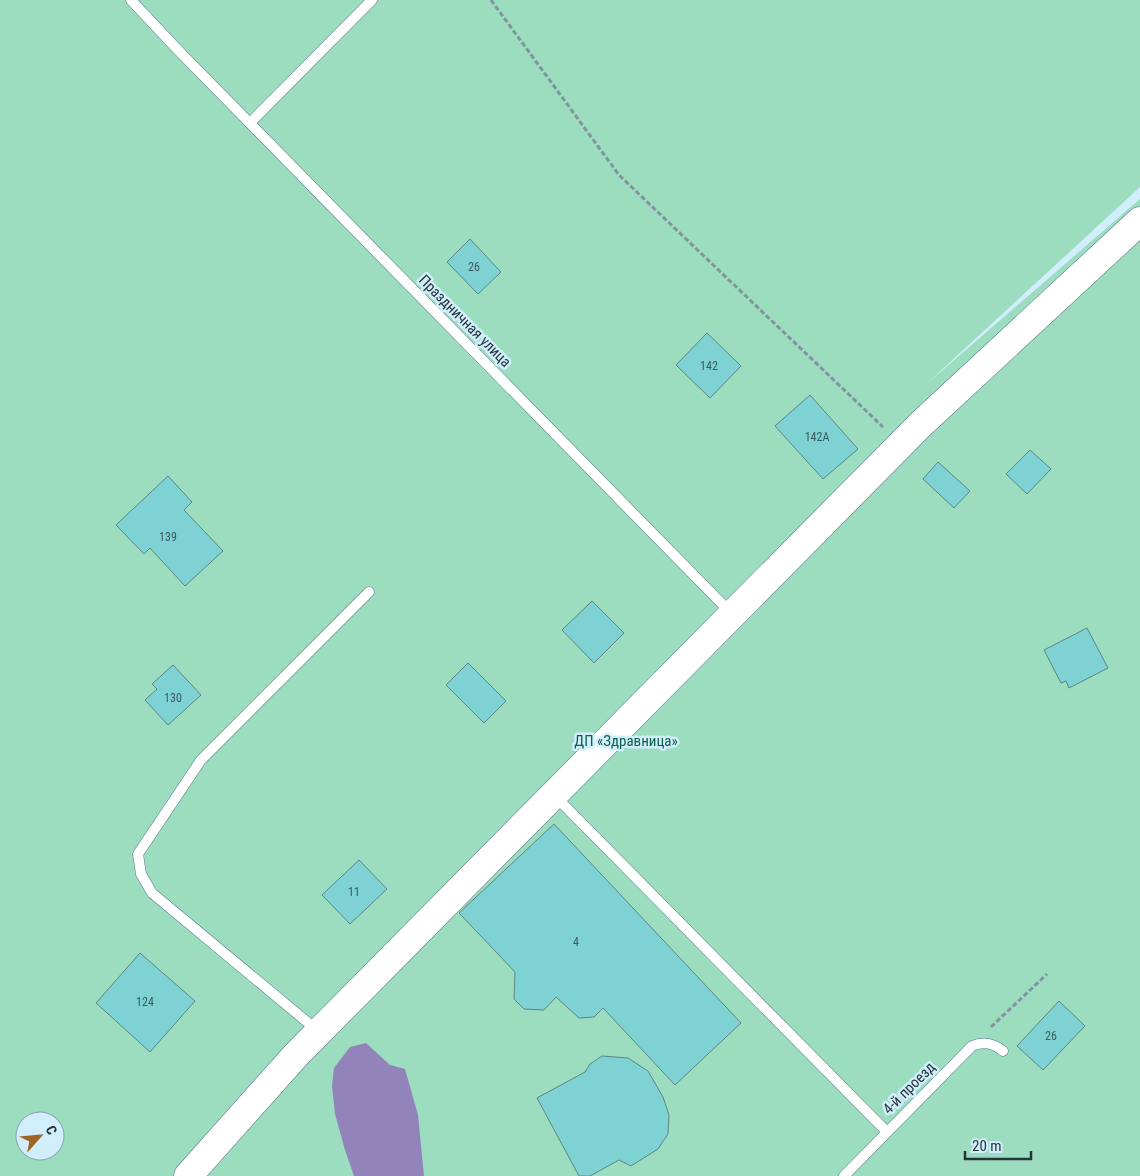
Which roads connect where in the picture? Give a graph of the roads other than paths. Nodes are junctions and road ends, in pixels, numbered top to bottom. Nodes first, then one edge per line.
1 (131, 0) edge
2 (372, 0) edge
3 (250, 123) junction
4 (1140, 221) edge
5 (369, 592) dead end
6 (733, 614) junction
7 (554, 795) junction
8 (319, 1032) junction
9 (1003, 1051) dead end
10 (887, 1132) junction
11 (188, 1176) edge
12 (844, 1176) edge

1 - 3 lane, Праздничная улица
2 - 3 lane
3 - 6 lane, Праздничная улица
4 - 6 street
5 - 8 lane
6 - 7 street
7 - 8 street
7 - 10 lane
8 - 11 street
9 - 10 lane, 4-й проезд
10 - 12 lane, 4-й проезд

